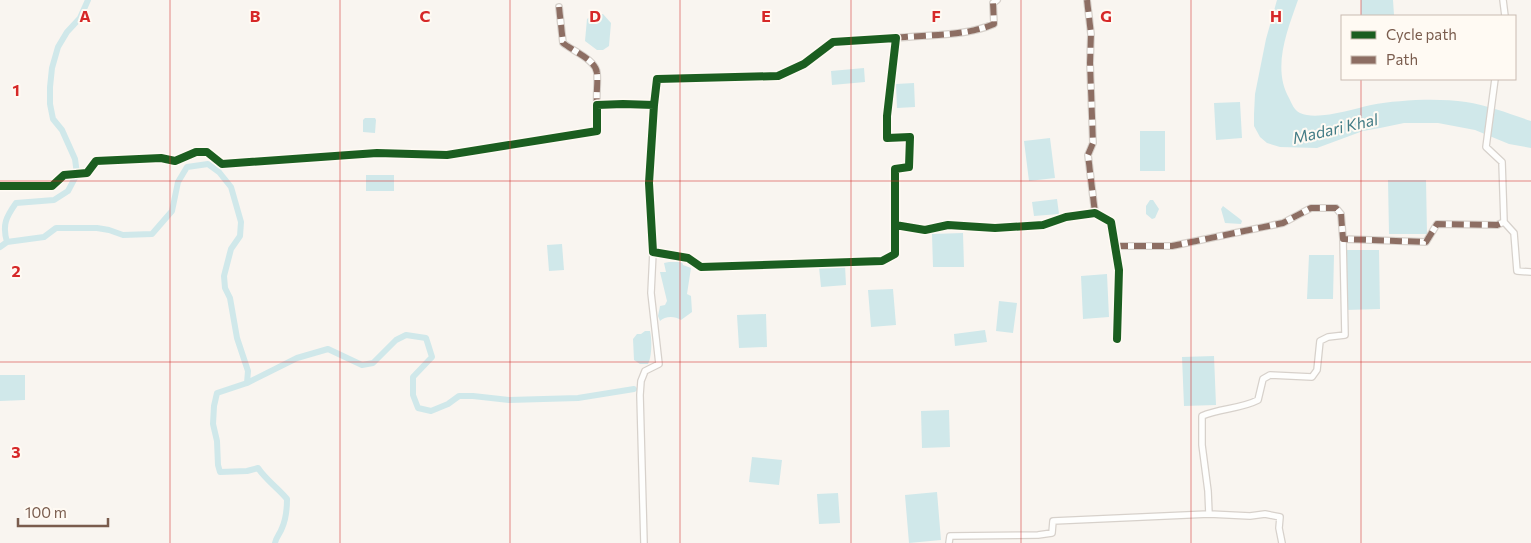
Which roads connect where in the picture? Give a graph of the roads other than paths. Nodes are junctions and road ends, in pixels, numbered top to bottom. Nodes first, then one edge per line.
1 (997, 0) edge
2 (1087, 0) edge
3 (1503, 0) edge
4 (559, 7) dead end
5 (1505, 15) edge
6 (896, 38) junction
7 (1495, 80) edge
8 (597, 104) junction
9 (654, 105) junction
10 (0, 186) edge
11 (1095, 213) junction
12 (1504, 222) junction
13 (895, 225) junction
14 (1343, 239) junction
15 (1116, 246) junction
16 (653, 252) junction
17 (1531, 272) edge
18 (1117, 339) dead end
19 (1209, 514) junction
20 (644, 543) edge
21 (949, 543) edge
22 (1282, 543) edge

1 - 6 street
2 - 11 street
3 - 5 street
4 - 8 street
6 - 9 street
6 - 13 street
7 - 12 street
8 - 9 street
8 - 10 street
9 - 16 street
11 - 13 street
11 - 15 street
12 - 14 street
12 - 17 street
13 - 16 street
14 - 15 street
14 - 19 street
15 - 18 street
16 - 20 street
19 - 21 street
19 - 22 street

